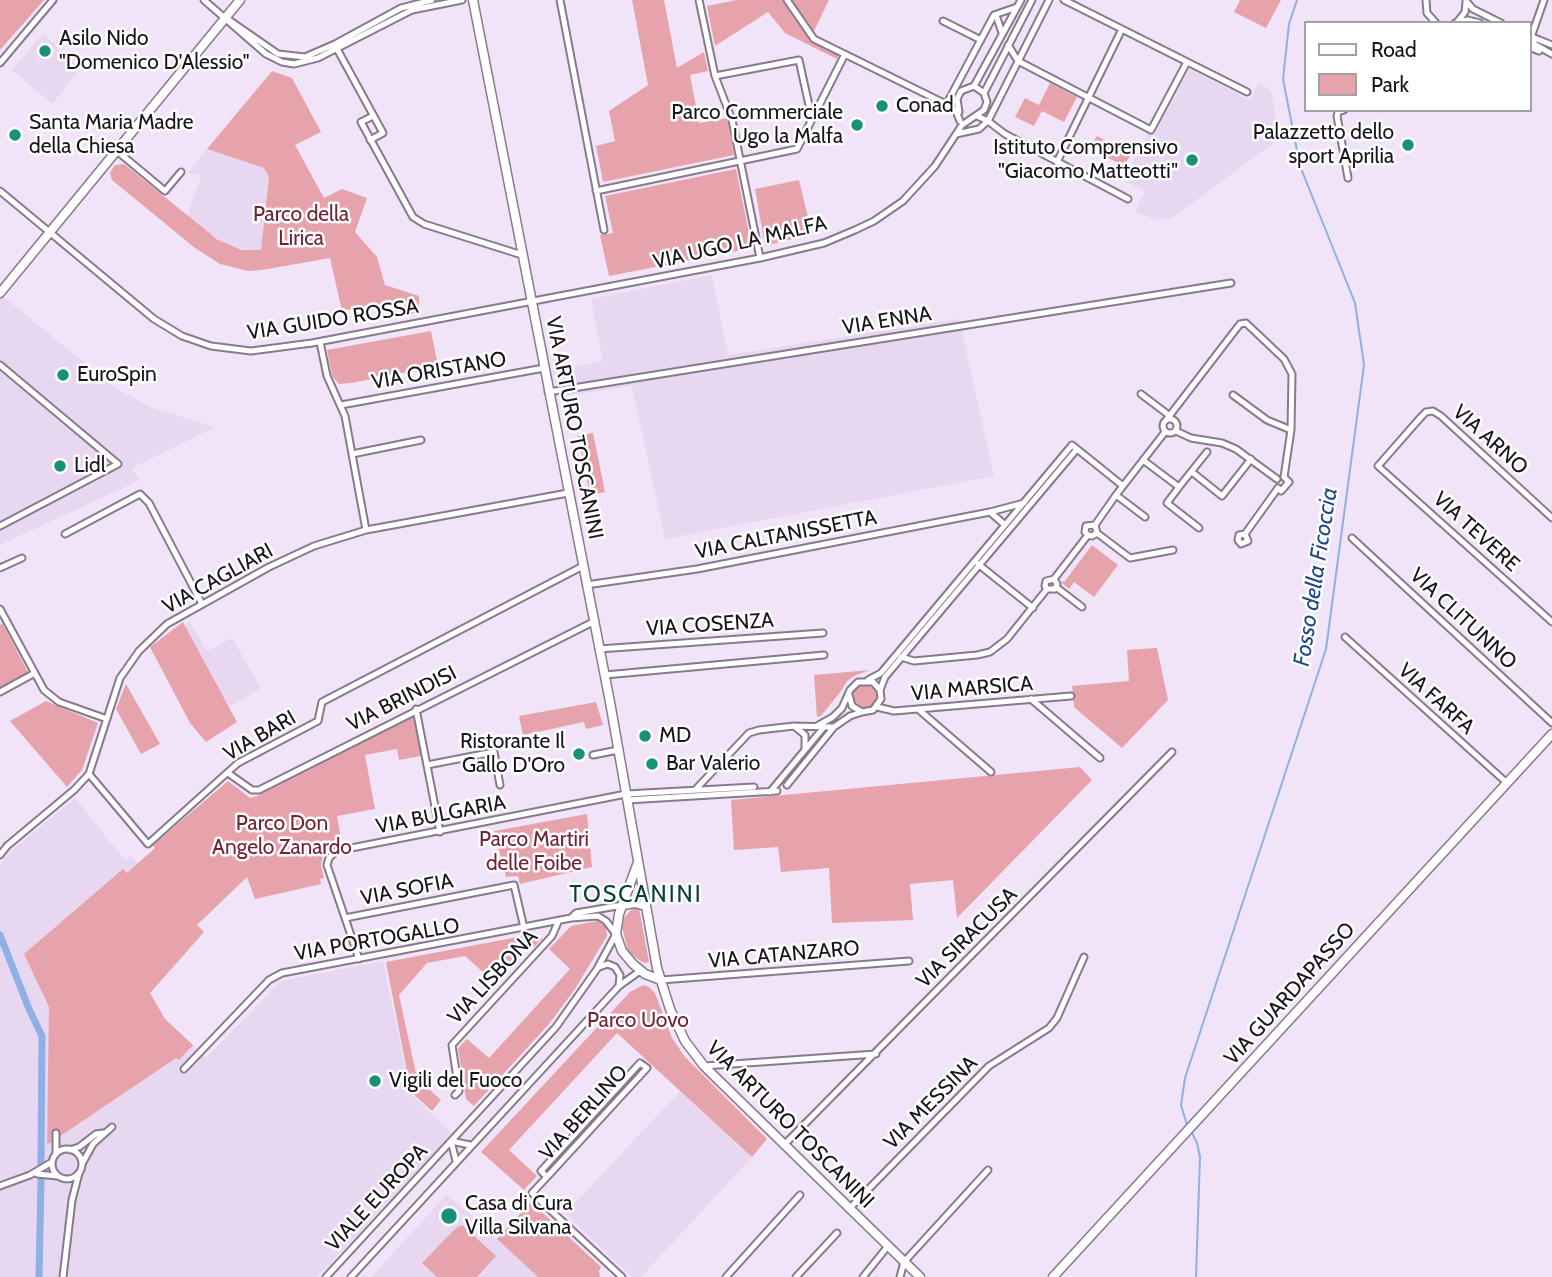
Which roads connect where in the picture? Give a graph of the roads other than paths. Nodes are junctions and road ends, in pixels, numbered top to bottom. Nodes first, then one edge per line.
1 (53, 0) edge
2 (204, 0) edge
3 (240, 0) edge
4 (432, 0) edge
5 (462, 0) edge
6 (473, 0) edge
7 (560, 0) edge
8 (699, 0) edge
9 (787, 0) edge
10 (1021, 0) edge
11 (1032, 0) edge
12 (1049, 0) edge
13 (1064, 0) edge
14 (1426, 0) edge
15 (1544, 0) edge
16 (1465, 1) edge
17 (1017, 7) junction
18 (996, 15) junction
19 (225, 18) junction
20 (943, 21) dead end
21 (1434, 21) edge
22 (1458, 21) edge
23 (1497, 21) edge
24 (1122, 29) junction
25 (1002, 33) junction
26 (1531, 37) edge
27 (981, 40) junction
28 (1531, 40) edge
29 (1531, 41) edge
30 (1531, 41) edge
31 (1008, 45) junction
32 (1552, 45) edge
33 (336, 46) junction
34 (845, 54) junction
35 (1552, 55) edge
36 (1018, 61) junction
37 (1187, 62) junction
38 (0, 63) edge
39 (715, 76) junction
40 (974, 86) junction
41 (1247, 92) dead end
42 (984, 93) junction
43 (1088, 98) junction
44 (948, 105) junction
45 (958, 106) junction
46 (1338, 112) edge
47 (373, 116) junction
48 (975, 116) junction
49 (812, 119) junction
50 (960, 121) junction
51 (988, 121) junction
52 (957, 132) junction
53 (370, 140) junction
54 (117, 151) junction
55 (741, 161) junction
56 (1057, 162) junction
57 (181, 172) dead end
58 (1348, 178) dead end
59 (0, 191) edge
60 (596, 191) junction
61 (1128, 199) dead end
62 (604, 230) dead end
63 (50, 232) junction
64 (523, 255) junction
65 (760, 258) junction
66 (1231, 283) dead end
67 (0, 293) edge
68 (532, 301) junction
69 (320, 342) junction
70 (0, 365) edge
71 (544, 369) junction
72 (548, 392) junction
73 (1141, 394) dead end
74 (1233, 395) dead end
75 (341, 405) junction
76 (1169, 418) junction
77 (1292, 430) junction
78 (1176, 431) junction
79 (1164, 432) junction
80 (421, 440) dead end
81 (1074, 447) junction
82 (1207, 452) dead end
83 (352, 453) junction
84 (1251, 459) junction
85 (1143, 460) junction
86 (1378, 466) joint
87 (1192, 472) junction
88 (1280, 478) junction
89 (1123, 486) junction
90 (1179, 487) junction
91 (1278, 488) junction
92 (568, 493) junction
93 (1116, 495) junction
94 (1024, 503) junction
95 (990, 512) junction
96 (1145, 517) dead end
97 (1552, 518) edge
98 (1095, 524) junction
99 (1005, 525) junction
100 (0, 526) edge
101 (1199, 528) dead end
102 (366, 530) junction
103 (1097, 533) junction
104 (65, 534) dead end
105 (1245, 534) dead end
106 (1088, 535) junction
107 (1352, 538) dead end
108 (1172, 550) dead end
109 (22, 558) dead end
110 (978, 564) junction
111 (583, 566) junction
112 (0, 568) edge
113 (1054, 579) junction
114 (586, 585) junction
115 (1056, 587) junction
116 (1047, 589) junction
117 (202, 604) junction
118 (1082, 607) dead end
119 (1032, 608) junction
120 (0, 609) edge
121 (3, 621) edge
122 (593, 622) junction
123 (1552, 622) edge
124 (823, 634) dead end
125 (1345, 637) dead end
126 (599, 649) junction
127 (824, 655) dead end
128 (899, 656) junction
129 (33, 674) junction
130 (605, 676) junction
131 (868, 680) junction
132 (880, 690) junction
133 (0, 692) edge
134 (849, 695) junction
135 (1071, 696) dead end
136 (1031, 699) junction
137 (877, 706) junction
138 (416, 709) junction
139 (918, 709) junction
140 (862, 712) junction
141 (107, 719) junction
142 (1552, 723) edge
143 (794, 726) junction
144 (821, 727) junction
145 (834, 727) junction
146 (1552, 734) edge
147 (618, 750) junction
148 (805, 750) junction
149 (1172, 752) dead end
150 (593, 755) dead end
151 (1100, 758) dead end
152 (427, 765) junction
153 (789, 769) junction
154 (991, 772) dead end
155 (228, 773) junction
156 (89, 774) junction
157 (796, 775) junction
158 (1507, 783) junction
159 (500, 785) dead end
160 (787, 785) dead end
161 (754, 787) dead end
162 (695, 790) junction
163 (626, 797) junction
164 (440, 832) junction
165 (0, 855) edge
166 (638, 862) junction
167 (623, 905) junction
168 (646, 906) junction
169 (345, 918) junction
170 (571, 918) junction
171 (559, 920) junction
172 (524, 928) junction
173 (615, 934) junction
174 (1084, 957) dead end
175 (359, 959) junction
176 (909, 961) dead end
177 (657, 964) junction
178 (597, 969) junction
179 (640, 971) junction
180 (661, 980) junction
181 (619, 986) junction
182 (876, 1054) junction
183 (704, 1066) junction
184 (184, 1069) dead end
185 (455, 1095) dead end
186 (112, 1127) dead end
187 (103, 1133) junction
188 (451, 1141) junction
189 (470, 1145) junction
190 (784, 1145) junction
191 (68, 1149) junction
192 (56, 1153) junction
193 (456, 1161) junction
194 (52, 1162) junction
195 (82, 1164) junction
196 (988, 1170) dead end
197 (79, 1174) junction
198 (30, 1175) junction
199 (57, 1176) junction
200 (547, 1177) junction
201 (66, 1179) junction
202 (0, 1186) edge
203 (800, 1195) dead end
204 (72, 1200) junction
205 (849, 1209) junction
206 (837, 1233) dead end
207 (888, 1247) junction
208 (904, 1262) junction
209 (63, 1277) edge
210 (326, 1277) edge
211 (351, 1277) edge
212 (622, 1277) edge
213 (726, 1277) edge
214 (796, 1277) edge
215 (863, 1277) edge
216 (900, 1277) edge
217 (920, 1277) edge
218 (1053, 1277) edge

1 - 38 street
2 - 19 street
3 - 19 street
4 - 33 street
5 - 33 street
6 - 64 street, VIA ARTURO TOSCANINI
7 - 60 street
8 - 39 street
9 - 34 street
10 - 17 street
11 - 31 street
12 - 36 street
13 - 24 street
14 - 21 street
15 - 26 street
16 - 22 street
16 - 23 street
17 - 18 street
17 - 25 street
18 - 25 street
18 - 27 street
19 - 33 street
19 - 54 street
20 - 27 street
24 - 37 street
24 - 43 street
25 - 40 street
27 - 44 street
28 - 32 street
29 - 35 street
30 - 35 street
31 - 36 street
31 - 42 street
33 - 47 street
34 - 44 street
34 - 49 street
36 - 43 street
36 - 51 street
37 - 41 street
37 - 43 street
39 - 49 street
39 - 55 street
40 - 42 street
40 - 45 street
42 - 48 street
43 - 56 street
44 - 45 street
44 - 50 street
45 - 48 street
45 - 50 street, VIA UGO LA MALFA
46 - 58 street
47 - 53 street
47 - 53 street
48 - 51 street
48 - 52 street, VIA UGO LA MALFA
49 - 55 street
50 - 52 street, VIA UGO LA MALFA
51 - 52 street
51 - 56 street
52 - 65 street, VIA UGO LA MALFA
53 - 64 street
54 - 57 street
54 - 63 street
55 - 60 street
55 - 65 street
56 - 61 street
59 - 63 street, VIA GUIDO ROSSA
60 - 62 street
63 - 67 street
63 - 69 street, VIA GUIDO ROSSA
64 - 68 street, VIA ARTURO TOSCANINI
65 - 68 street, VIA UGO LA MALFA
66 - 72 street, VIA ENNA
68 - 69 street, VIA GUIDO ROSSA
68 - 71 street, VIA ARTURO TOSCANINI
69 - 75 street
70 - 100 street
71 - 72 street, VIA ARTURO TOSCANINI
71 - 75 street, VIA ORISTANO
72 - 92 street, VIA ARTURO TOSCANINI
73 - 76 street
74 - 77 street
75 - 83 street
76 - 77 street
76 - 78 street
76 - 79 street
77 - 88 street
78 - 79 street
78 - 84 street
79 - 85 street
80 - 83 street
81 - 89 street
81 - 94 street
81 - 110 street
82 - 87 street
83 - 102 street
84 - 87 street
84 - 88 street
85 - 89 street
85 - 90 street
86 - 97 street, VIA ARNO
86 - 123 street, VIA TEVERE
87 - 90 street
88 - 91 street
88 - 91 street
89 - 93 street
90 - 101 street
91 - 105 street
92 - 102 street, VIA CAGLIARI
92 - 111 street, VIA ARTURO TOSCANINI
93 - 96 street
93 - 98 street
94 - 95 street, VIA CALTANISSETTA
94 - 99 street
95 - 99 street
95 - 114 street, VIA CALTANISSETTA
98 - 103 street
98 - 106 street
99 - 110 street
102 - 117 street, VIA CAGLIARI
103 - 106 street
103 - 108 street
104 - 117 street
106 - 113 street
107 - 142 street, VIA CLITUNNO
109 - 112 street
110 - 119 street
110 - 128 street
111 - 114 street, VIA ARTURO TOSCANINI
111 - 155 street, VIA BARI
113 - 115 street
113 - 116 street
114 - 122 street, VIA ARTURO TOSCANINI
115 - 116 street
115 - 118 street
116 - 119 street
117 - 141 street, VIA CAGLIARI
119 - 128 street
120 - 121 street
121 - 129 street
122 - 126 street, VIA ARTURO TOSCANINI
122 - 138 street, VIA BRINDISI
124 - 126 street, VIA COSENZA
125 - 158 street, VIA FARFA
126 - 130 street, VIA ARTURO TOSCANINI
127 - 130 street
128 - 131 street
128 - 132 street
129 - 133 street
129 - 141 street
130 - 147 street, VIA ARTURO TOSCANINI
131 - 132 street
131 - 134 street
132 - 137 street
134 - 140 street
134 - 144 street
135 - 136 street, VIA MARSICA
136 - 139 street, VIA MARSICA
136 - 151 street
137 - 139 street, VIA MARSICA
137 - 140 street
138 - 152 street
138 - 155 street, VIA BRINDISI
139 - 154 street
140 - 145 street
141 - 156 street, VIA CAGLIARI
143 - 144 street
143 - 148 street
143 - 162 street
144 - 145 street
144 - 148 street
145 - 157 street
146 - 158 street, VIA GUARDAPASSO
147 - 150 street
147 - 163 street, VIA ARTURO TOSCANINI
148 - 153 street
149 - 182 street, VIA SIRACUSA
152 - 159 street
152 - 164 street
153 - 157 street
153 - 163 street
155 - 156 street, VIA BARI
156 - 165 street, VIA CAGLIARI
157 - 160 street
158 - 218 street, VIA GUARDAPASSO
161 - 162 street
162 - 163 street
163 - 164 street, VIA BULGARIA
163 - 166 street, VIA ARTURO TOSCANINI
164 - 169 street, VIA BULGARIA
166 - 167 street, VIA ARTURO TOSCANINI
166 - 168 street, VIA ARTURO TOSCANINI
167 - 168 street
167 - 170 street, VIA PORTOGALLO
167 - 173 street, VIA ARTURO TOSCANINI
168 - 177 street, VIA ARTURO TOSCANINI
169 - 172 street, VIA SOFIA
169 - 175 street, VIA BULGARIA
170 - 171 street, VIA PORTOGALLO
170 - 173 street, VIA PORTOGALLO
171 - 172 street, VIA PORTOGALLO
171 - 185 street, VIA LISBONA
172 - 175 street, VIA PORTOGALLO
173 - 178 street, VIALE EUROPA
173 - 179 street
174 - 205 street, VIA MESSINA
175 - 184 street, VIA PORTOGALLO
176 - 180 street, VIA CATANZARO
177 - 179 street
177 - 180 street, VIA ARTURO TOSCANINI
178 - 181 street
178 - 188 street, VIALE EUROPA
179 - 180 street
179 - 181 street, VIALE EUROPA
180 - 183 street, VIA ARTURO TOSCANINI
181 - 189 street, VIALE EUROPA
182 - 183 street
182 - 190 street, VIA SIRACUSA
183 - 190 street, VIA ARTURO TOSCANINI
186 - 187 street
187 - 191 street
187 - 195 street
188 - 189 street, VIALE EUROPA
188 - 193 street, VIALE EUROPA
188 - 210 street, VIALE EUROPA
189 - 193 street, VIALE EUROPA
190 - 205 street, VIA ARTURO TOSCANINI
191 - 192 street
191 - 192 street
191 - 195 street
192 - 194 street
193 - 211 street, VIALE EUROPA
194 - 198 street
194 - 199 street
195 - 197 street
196 - 208 street
197 - 201 street
197 - 204 street
198 - 199 street
198 - 202 street
199 - 201 street
200 - 200 street, VIA BERLINO
200 - 212 street, VIA BERLINO
201 - 204 street
203 - 213 street
204 - 209 street
205 - 207 street, VIA ARTURO TOSCANINI
206 - 214 street
207 - 208 street, VIA ARTURO TOSCANINI
207 - 215 street
208 - 216 street
208 - 217 street, VIA ARTURO TOSCANINI

